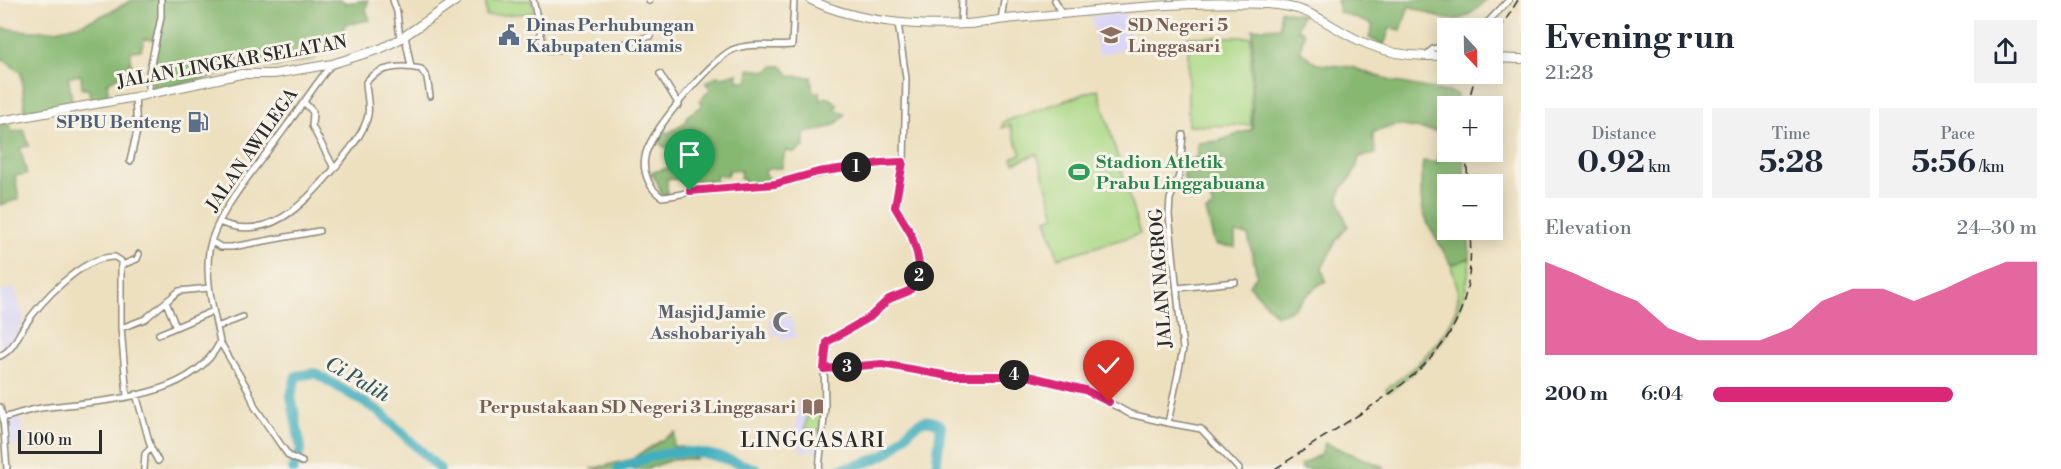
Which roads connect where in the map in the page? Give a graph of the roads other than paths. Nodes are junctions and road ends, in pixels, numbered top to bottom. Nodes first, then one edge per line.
1 (161, 0) edge
2 (393, 0) edge
3 (457, 0) edge
4 (533, 0) edge
5 (794, 0) edge
6 (811, 0) edge
7 (962, 0) edge
8 (1004, 0) edge
9 (1054, 0) edge
10 (1509, 0) edge
11 (1279, 2) edge
12 (1062, 15) junction
13 (1492, 18) edge
14 (1001, 20) junction
15 (898, 23) junction
16 (961, 24) junction
17 (651, 36) dead end
18 (402, 37) junction
19 (1437, 48) edge
20 (1437, 56) edge
21 (1424, 57) junction
22 (1503, 58) edge
23 (1521, 59) edge
24 (332, 64) junction
25 (411, 67) junction
26 (660, 74) dead end
27 (149, 94) junction
28 (430, 96) dead end
29 (135, 97) junction
30 (304, 102) junction
31 (679, 105) junction
32 (0, 121) edge
33 (1184, 135) dead end
34 (130, 160) dead end
35 (903, 162) junction
36 (334, 168) junction
37 (219, 222) junction
38 (319, 231) dead end
39 (212, 242) junction
40 (139, 254) dead end
41 (122, 265) junction
42 (1235, 282) dead end
43 (209, 288) junction
44 (1178, 288) junction
45 (166, 302) junction
46 (213, 311) junction
47 (243, 317) dead end
48 (176, 327) junction
49 (217, 327) junction
50 (121, 328) junction
51 (159, 334) dead end
52 (220, 342) junction
53 (0, 356) edge
54 (824, 369) junction
55 (136, 394) junction
56 (127, 396) junction
57 (0, 407) edge
58 (3, 418) junction
59 (1168, 423) junction
60 (151, 448) junction
61 (158, 461) dead end
62 (302, 462) dead end
63 (4, 465) edge
64 (819, 467) edge
65 (144, 469) edge
66 (1239, 469) edge

1 - 27 street
2 - 18 street
3 - 18 street, JALAN LINGKAR SELATAN
4 - 17 street
5 - 31 street
6 - 15 street
7 - 16 street
8 - 14 street
9 - 12 street
10 - 13 street
11 - 12 street
11 - 21 street
12 - 14 street
14 - 16 street
15 - 16 street
15 - 35 street
18 - 24 street, JALAN LINGKAR SELATAN
18 - 25 street
19 - 21 street
20 - 21 street
22 - 23 street
24 - 27 street, JALAN LINGKAR SELATAN
24 - 30 street, JALAN AWILEGA
25 - 28 street
25 - 36 street
26 - 31 street
27 - 29 street, JALAN LINGKAR SELATAN
29 - 32 street, JALAN LINGKAR SELATAN
29 - 34 street
30 - 36 street
30 - 37 street, JALAN AWILEGA
31 - 35 street
33 - 44 street, JALAN NAGROG
35 - 54 street
36 - 37 street
37 - 39 street, JALAN AWILEGA
38 - 39 street
39 - 43 street, JALAN AWILEGA
40 - 41 street
41 - 50 street
41 - 53 street
42 - 44 street
43 - 45 street
43 - 46 street, JALAN AWILEGA
44 - 59 street, JALAN NAGROG
45 - 48 street
45 - 50 street
46 - 48 street
46 - 49 street, JALAN AWILEGA
47 - 49 street
48 - 51 street
49 - 52 street, JALAN AWILEGA
50 - 56 street
52 - 55 street
52 - 62 street, JALAN AWILEGA
54 - 59 street
54 - 64 street
55 - 56 street
55 - 60 street
56 - 58 street
57 - 58 street
58 - 63 street
59 - 66 street
60 - 61 street
60 - 65 street

